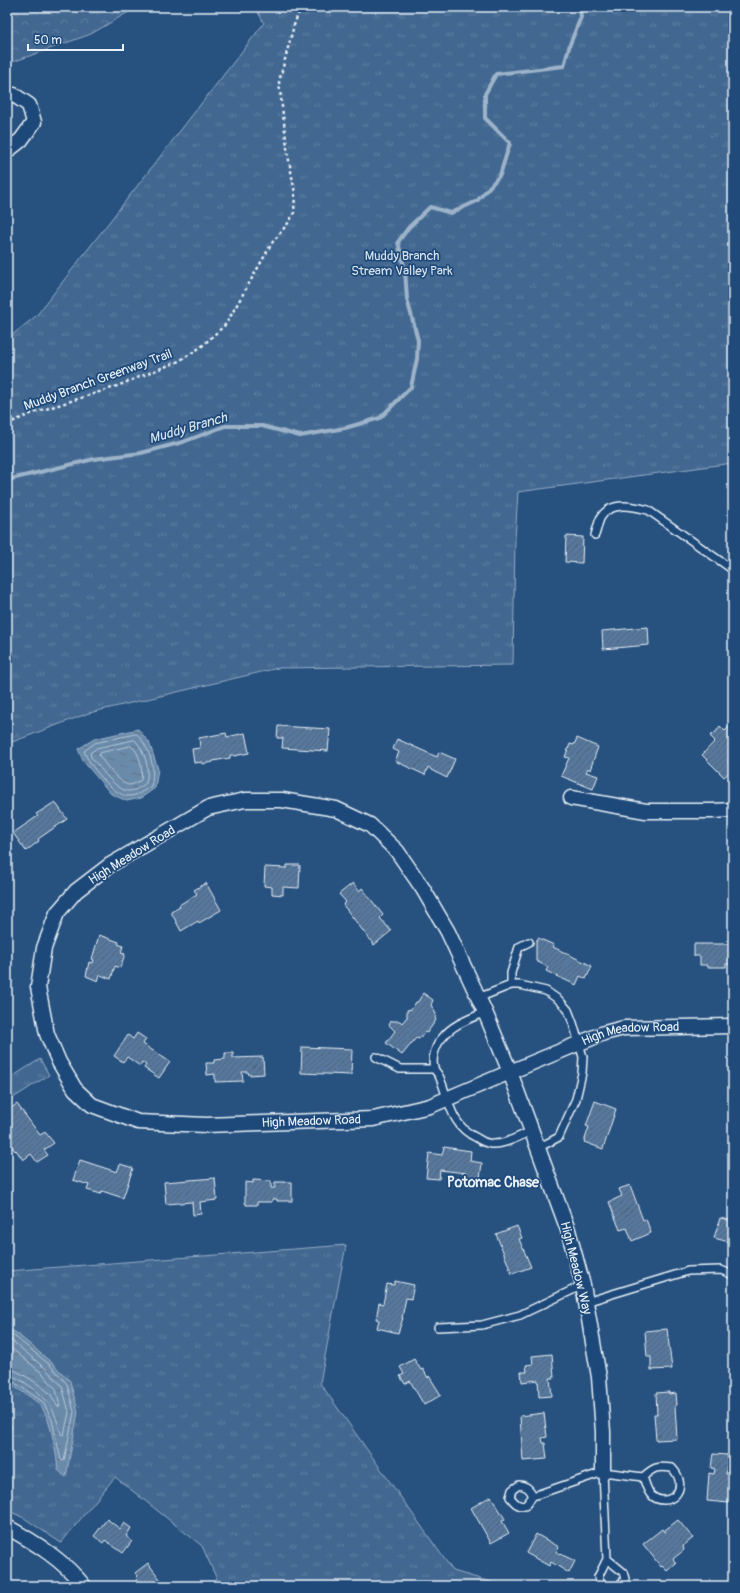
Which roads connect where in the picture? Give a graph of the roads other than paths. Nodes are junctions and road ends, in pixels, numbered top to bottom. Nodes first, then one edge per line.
1 (7, 97) edge
2 (7, 151) edge
3 (595, 535) dead end
4 (733, 570) edge
5 (571, 798) dead end
6 (733, 810) edge
7 (529, 942) dead end
8 (511, 985) junction
9 (478, 998) junction
10 (485, 1012) junction
11 (733, 1026) edge
12 (580, 1043) junction
13 (376, 1058) dead end
14 (434, 1069) junction
15 (510, 1072) junction
16 (447, 1098) junction
17 (532, 1131) junction
18 (538, 1148) junction
19 (733, 1275) edge
20 (583, 1285) junction
21 (586, 1302) junction
22 (438, 1327) dead end
23 (603, 1472) junction
24 (643, 1477) junction
25 (533, 1496) dead end
26 (7, 1527) edge
27 (607, 1559) junction
28 (84, 1586) edge
29 (605, 1586) edge
30 (620, 1586) edge

1 - 2 street
3 - 4 lane
5 - 6 street
7 - 8 lane
8 - 9 lane
8 - 12 lane
9 - 10 street, High Meadow Road
9 - 16 street, High Meadow Road
10 - 14 lane
10 - 15 street, High Meadow Road
11 - 12 street, High Meadow Road
12 - 15 street, High Meadow Road
12 - 18 lane
13 - 14 lane
14 - 16 lane
15 - 16 street, High Meadow Road
15 - 17 street, High Meadow Way
16 - 17 lane
17 - 18 street, High Meadow Way
18 - 20 street, High Meadow Way
19 - 21 lane
20 - 21 street, High Meadow Way
20 - 22 lane
21 - 23 street, High Meadow Way
23 - 24 lane
23 - 25 lane
23 - 27 lane
24 - 24 lane
26 - 28 street
27 - 29 lane
27 - 30 lane

